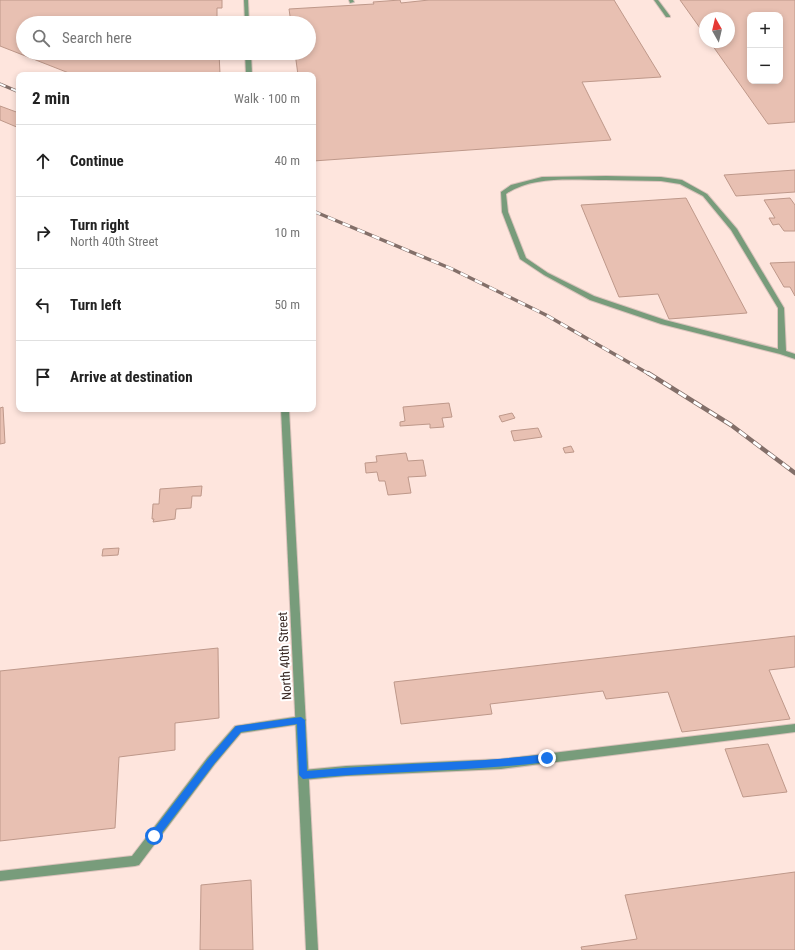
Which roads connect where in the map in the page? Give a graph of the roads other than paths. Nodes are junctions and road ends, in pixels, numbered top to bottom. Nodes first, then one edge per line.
1 (246, 0) edge
2 (656, 0) edge
3 (247, 16) edge
4 (668, 16) dead end
5 (248, 60) edge
6 (249, 72) edge
7 (782, 352) junction
8 (795, 357) edge
9 (285, 412) edge
10 (301, 720) junction
11 (795, 728) edge
12 (303, 775) junction
13 (0, 876) edge
14 (312, 950) edge

1 - 3 street
2 - 4 street
5 - 6 street
7 - 7 street
7 - 8 street
9 - 10 street, North 40th Street
10 - 12 street, North 40th Street
10 - 13 street
11 - 12 street
12 - 14 street, North 40th Street

